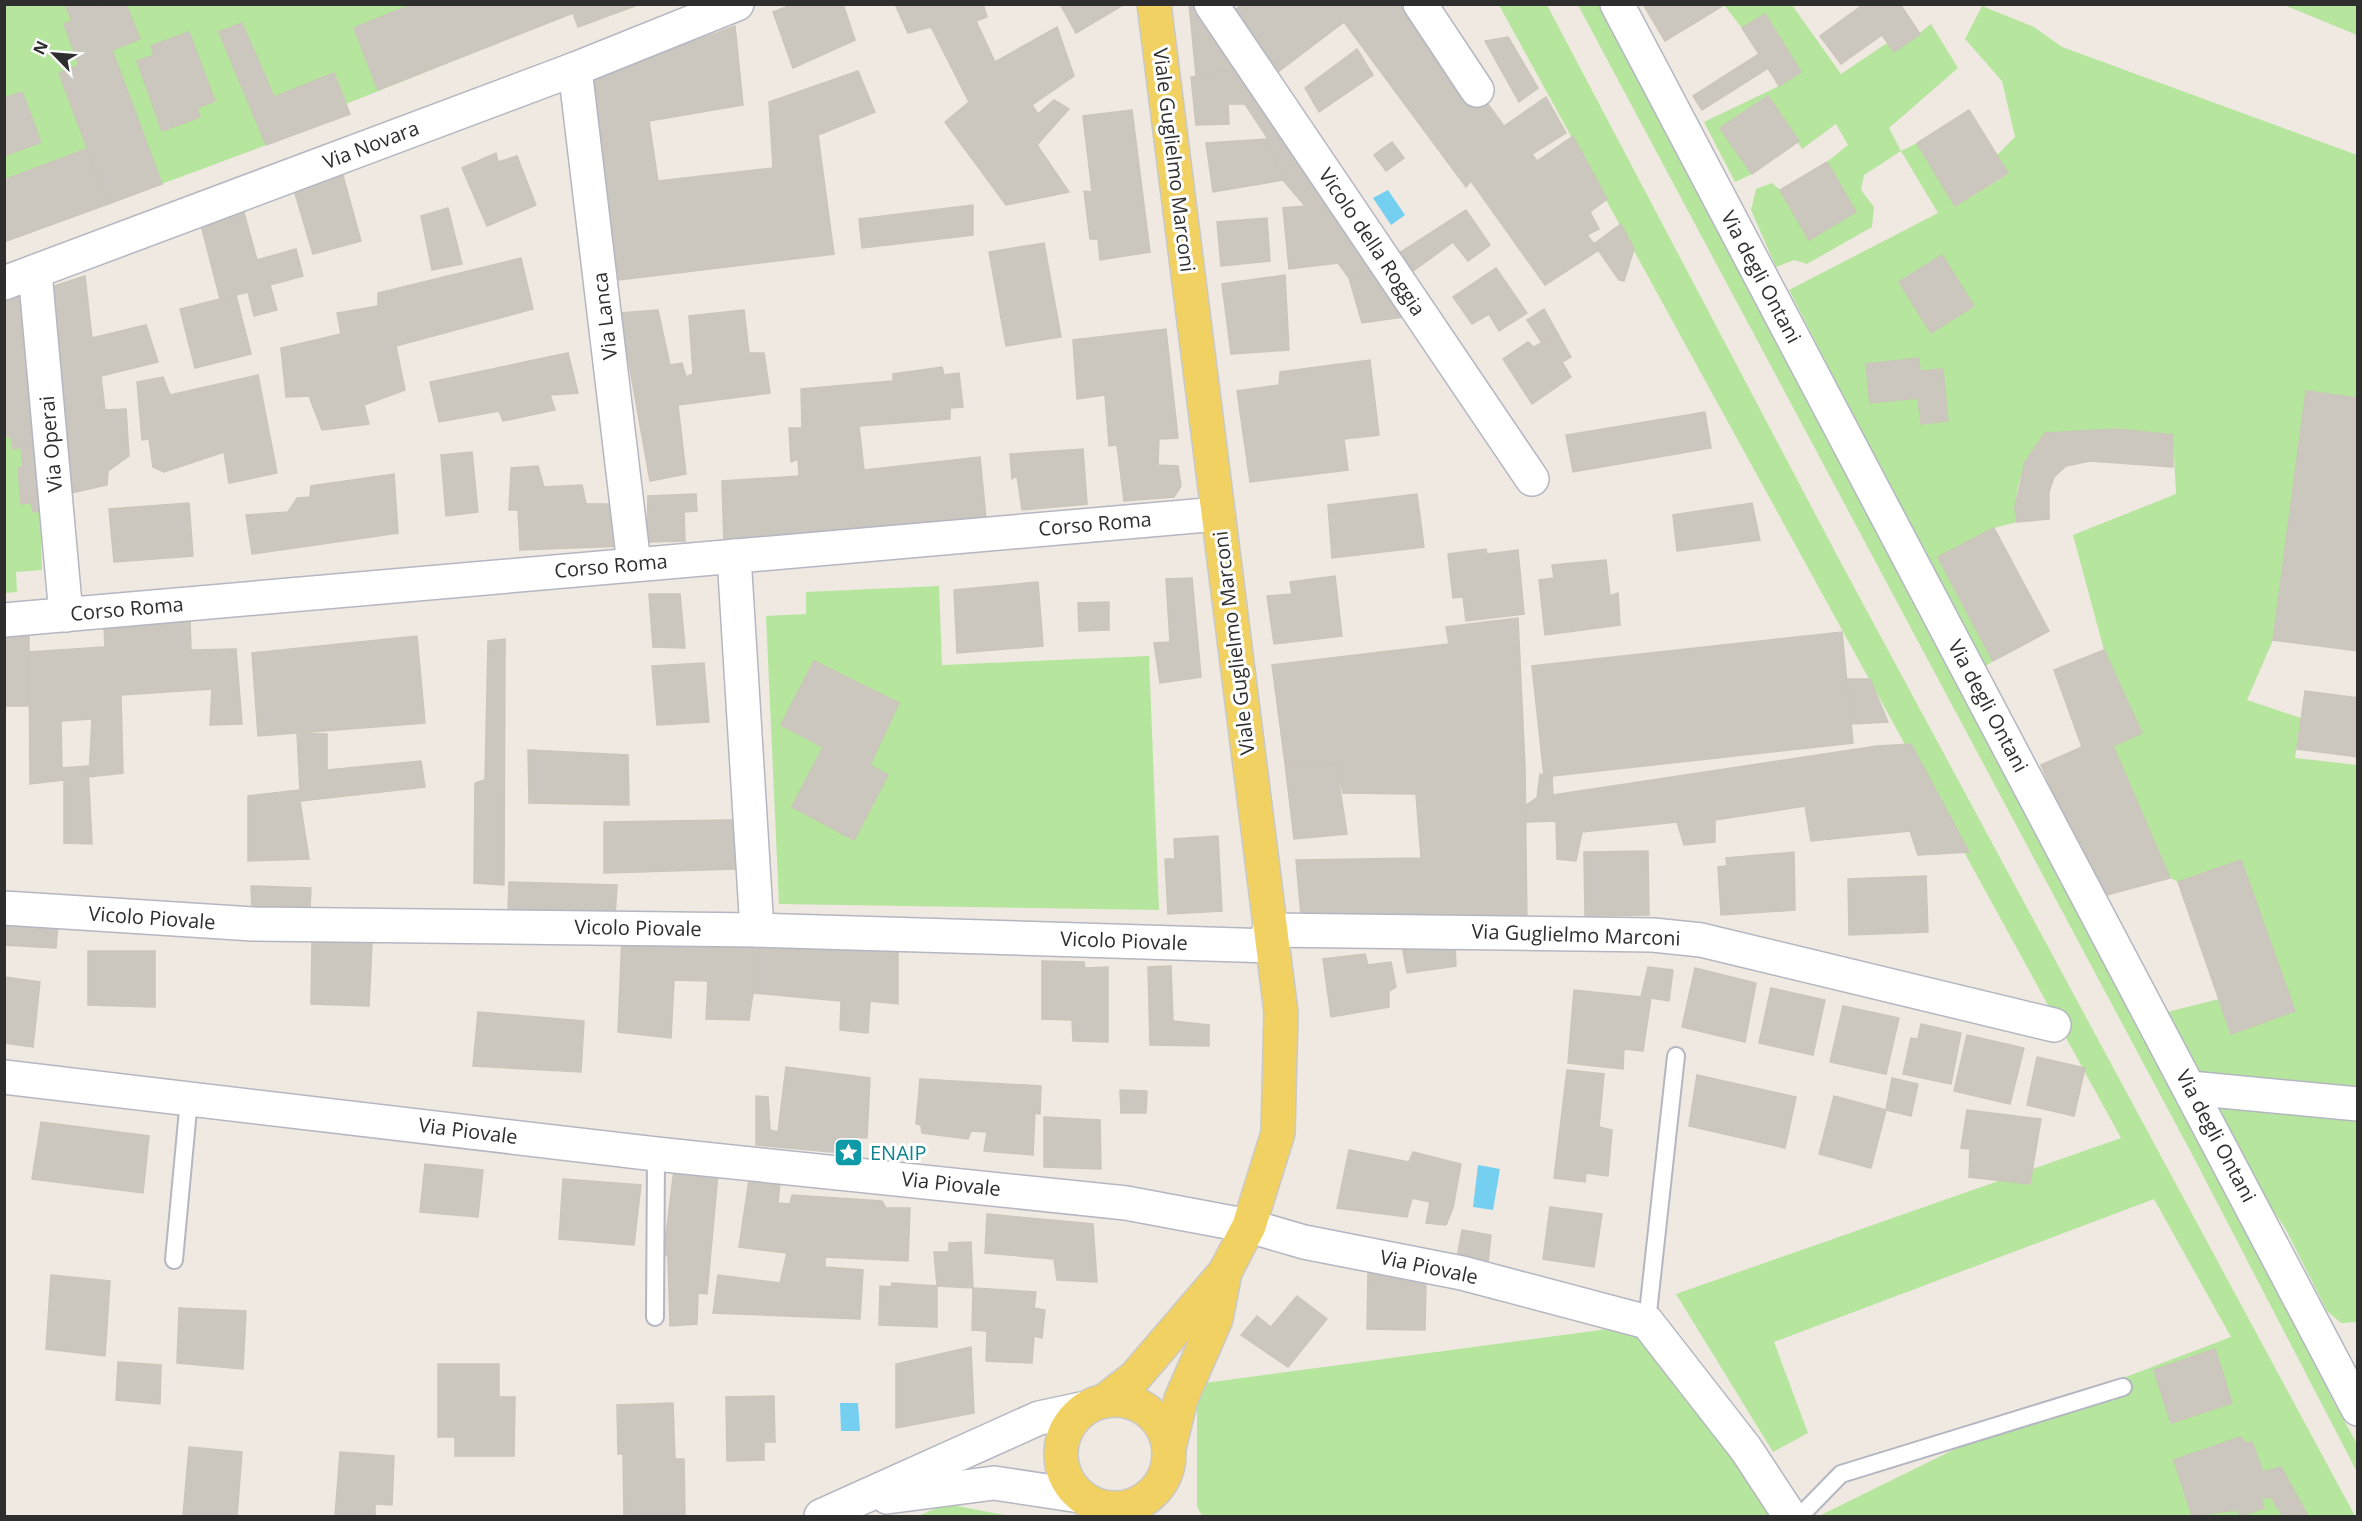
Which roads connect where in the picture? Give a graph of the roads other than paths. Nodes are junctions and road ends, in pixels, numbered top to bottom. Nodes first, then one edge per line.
1 (737, 4) edge
2 (1154, 4) edge
3 (1210, 4) edge
4 (1420, 4) edge
5 (1617, 4) edge
6 (575, 69) junction
7 (1478, 90) dead end
8 (35, 273) junction
9 (4, 283) edge
10 (1533, 479) dead end
11 (1218, 513) junction
12 (734, 556) junction
13 (634, 564) junction
14 (66, 615) junction
15 (4, 620) edge
16 (4, 909) edge
17 (757, 930) junction
18 (1270, 938) junction
19 (2054, 1025) dead end
20 (1676, 1056) dead end
21 (4, 1077) edge
22 (2190, 1088) junction
23 (189, 1099) junction
24 (2358, 1104) edge
25 (656, 1154) junction
26 (1250, 1226) junction
27 (174, 1260) dead end
28 (1225, 1272) junction
29 (655, 1317) dead end
30 (1647, 1322) junction
31 (2123, 1387) dead end
32 (1095, 1404) junction
33 (2358, 1409) edge
34 (1169, 1448) junction
35 (1160, 1484) junction
36 (1080, 1496) junction
37 (859, 1501) junction
38 (1125, 1512) edge
39 (821, 1516) edge
40 (1163, 1516) edge
41 (1790, 1516) edge
42 (1800, 1516) edge

1 - 6 street, Via Novara
2 - 11 main road, Viale Guglielmo Marconi
3 - 10 street, Vicolo della Roggia
4 - 7 street
5 - 22 street, Via degli Ontani
6 - 8 street, Via Novara
6 - 13 street, Via Lanca
8 - 9 street, Via Novara
8 - 14 street, Via Operai
11 - 12 street, Corso Roma
11 - 18 main road, Viale Guglielmo Marconi
12 - 13 street, Corso Roma
12 - 17 street
13 - 14 street, Corso Roma
14 - 15 street, Corso Roma
16 - 17 street, Vicolo Piovale
17 - 18 street, Vicolo Piovale
18 - 19 street, Via Guglielmo Marconi
18 - 26 main road, Viale Guglielmo Marconi
20 - 30 lane
21 - 23 street, Via Piovale
22 - 24 street
22 - 33 street, Via degli Ontani
23 - 25 street, Via Piovale
23 - 27 lane
25 - 26 street, Via Piovale
25 - 29 lane
26 - 28 main road, Viale Guglielmo Marconi
26 - 30 street, Via Piovale
28 - 32 main road, Viale Guglielmo Marconi
28 - 34 main road, Viale Guglielmo Marconi
30 - 41 street
31 - 42 lane
32 - 34 main road
32 - 36 main road
32 - 37 street, Viale Guglielmo Marconi
34 - 35 main road
35 - 38 main road
35 - 40 main road
36 - 37 street, Viale Guglielmo Marconi
36 - 38 main road
37 - 39 street, Viale Guglielmo Marconi

